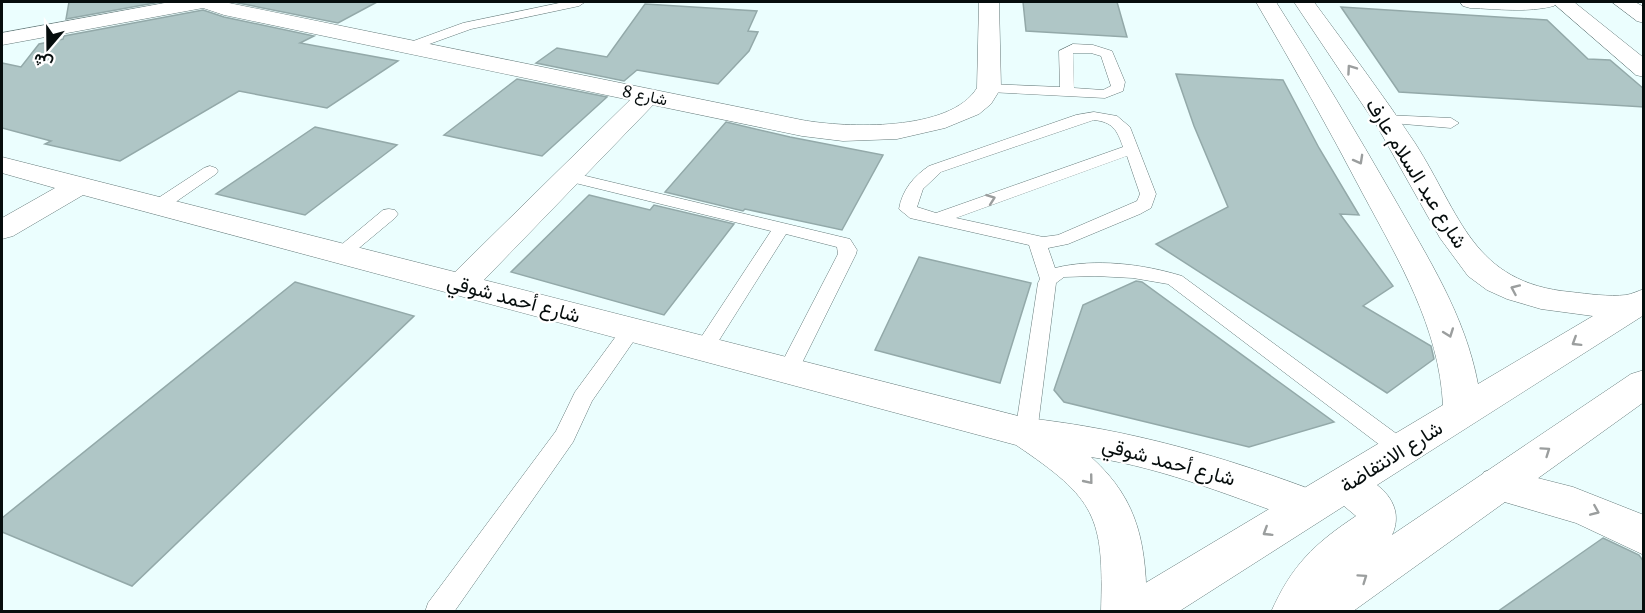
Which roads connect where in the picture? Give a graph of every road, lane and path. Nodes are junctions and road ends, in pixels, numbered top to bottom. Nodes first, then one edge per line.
1 (201, 2) edge
2 (207, 2) edge
3 (579, 2) edge
4 (989, 2) edge
5 (1266, 2) edge
6 (1304, 2) edge
7 (1470, 2) edge
8 (1547, 2) edge
9 (1622, 2) edge
10 (1565, 5) edge
11 (1644, 17) edge
12 (2, 39) edge
13 (410, 47) junction
14 (1644, 48) edge
15 (1644, 70) edge
16 (989, 88) junction
17 (1067, 92) dead end
18 (649, 95) junction
19 (1327, 101) junction
20 (1385, 119) junction
21 (1451, 123) dead end
22 (1403, 145) junction
23 (1132, 149) junction
24 (2, 165) edge
25 (210, 171) dead end
26 (569, 177) junction
27 (80, 185) junction
28 (158, 206) junction
29 (389, 214) dead end
30 (936, 219) junction
31 (782, 227) junction
32 (2, 230) edge
33 (1046, 242) junction
34 (341, 254) junction
35 (1068, 270) junction
36 (1049, 278) junction
37 (461, 285) junction
38 (1639, 303) edge
39 (632, 329) junction
40 (704, 348) junction
41 (789, 370) junction
42 (1644, 383) edge
43 (1462, 412) junction
44 (1026, 432) junction
45 (1401, 449) junction
46 (1498, 484) junction
47 (1325, 496) junction
48 (1644, 537) edge
49 (438, 612) edge
50 (1124, 612) edge
51 (1138, 612) edge
52 (1294, 612) edge
53 (1315, 612) edge

1 - 12 street
2 - 13 street, شارع 8
3 - 13 lane
4 - 16 street
5 - 19 street, شارع عبد السلام عارف
20 -> 6 street, شارع عبد السلام عارف
7 - 8 street
9 - 11 street
10 - 14 street
10 - 15 street
13 - 18 street, شارع 8
16 - 17 lane
16 - 18 street, شارع 8
18 - 26 street
19 - 22 street
19 -> 43 street, شارع عبد السلام عارف
20 - 21 lane
20 - 22 street, شارع عبد السلام عارف
38 -> 22 street, شارع عبد السلام عارف
30 -> 23 lane
23 - 30 lane
23 - 33 lane
24 - 27 street, شارع أحمد شوقي
25 - 28 lane
26 - 31 lane
26 - 37 street
27 - 28 street, شارع أحمد شوقي
27 - 32 street
28 - 34 street, شارع أحمد شوقي
29 - 34 lane
30 - 33 lane
31 - 40 lane
31 - 41 lane
33 - 35 lane
33 - 36 lane
34 - 37 street, شارع أحمد شوقي
35 - 36 lane
35 - 45 lane
36 - 44 lane
37 - 39 street, شارع أحمد شوقي
38 -> 43 street, شارع الانتفاضة
39 - 40 street, شارع أحمد شوقي
39 - 49 lane
40 - 41 street, شارع أحمد شوقي
41 - 44 street, شارع أحمد شوقي
46 -> 42 street
43 - 45 street, شارع الانتفاضة
44 - 47 street, شارع أحمد شوقي
44 -> 50 street, شارع أحمد شوقي
45 - 47 street, شارع الانتفاضة
46 -> 48 street
53 -> 46 street
47 -> 51 street, شارع الانتفاضة
47 - 52 street, شارع أحمد شوقي

